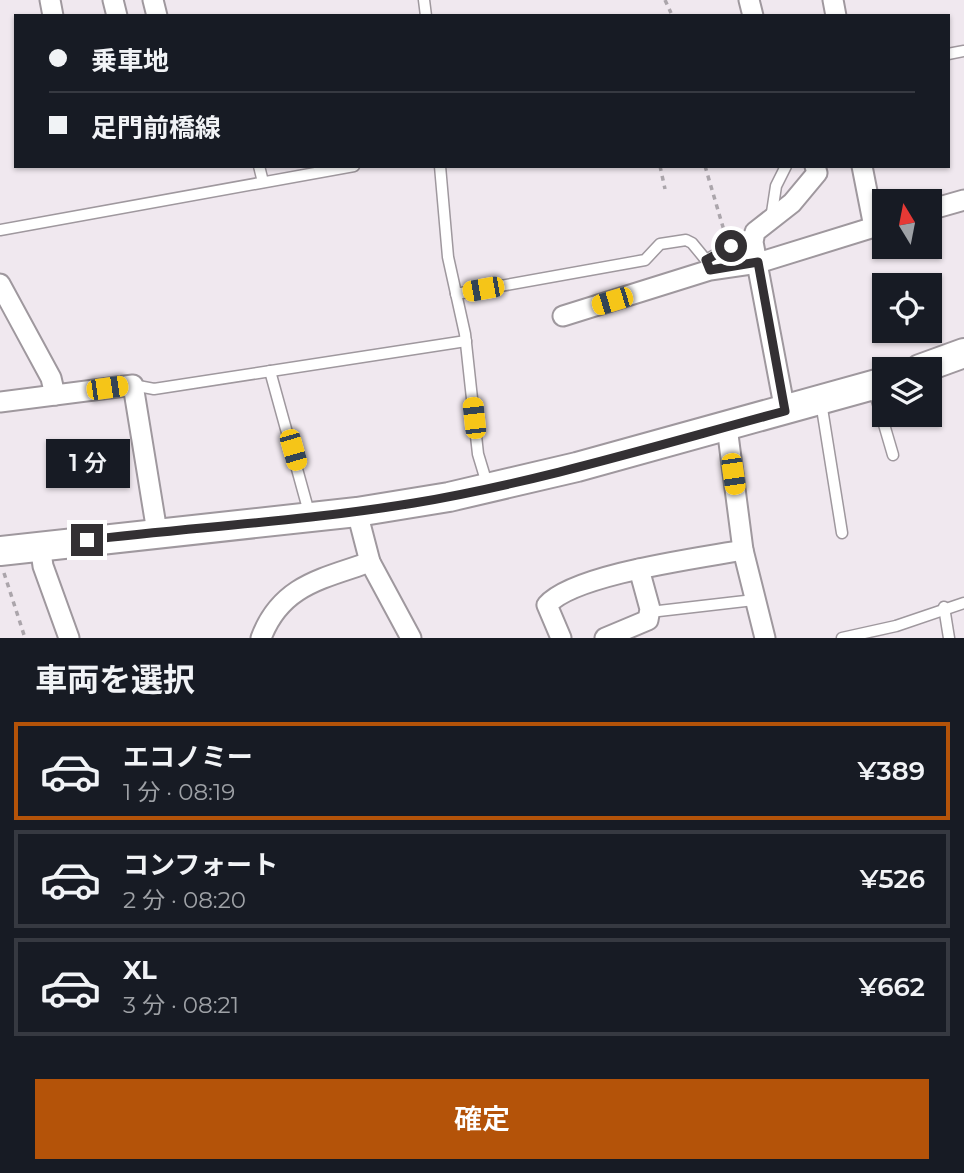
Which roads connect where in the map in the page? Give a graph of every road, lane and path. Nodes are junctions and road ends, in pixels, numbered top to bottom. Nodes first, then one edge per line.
1 (665, 0) edge
2 (671, 13) dead end
3 (260, 168) edge
4 (343, 168) edge
5 (440, 168) edge
6 (660, 168) edge
7 (706, 168) edge
8 (785, 168) edge
9 (863, 168) edge
10 (819, 169) edge
11 (263, 182) junction
12 (665, 189) dead end
13 (964, 200) edge
14 (872, 201) edge
15 (942, 206) edge
16 (771, 219) junction
17 (872, 228) edge
18 (0, 230) edge
19 (755, 232) junction
20 (731, 246) junction
21 (758, 262) junction
22 (708, 265) junction
23 (0, 284) edge
24 (456, 294) junction
25 (563, 316) dead end
26 (466, 341) junction
27 (964, 353) edge
28 (942, 361) edge
29 (270, 371) junction
30 (133, 384) junction
31 (872, 386) edge
32 (55, 395) junction
33 (821, 401) junction
34 (0, 402) edge
35 (785, 411) junction
36 (727, 427) junction
37 (886, 427) edge
38 (892, 455) dead end
39 (488, 488) junction
40 (357, 512) junction
41 (311, 517) junction
42 (157, 532) junction
43 (842, 533) dead end
44 (40, 545) junction
45 (743, 550) junction
46 (1, 558) edge
47 (370, 562) junction
48 (639, 569) junction
49 (754, 600) junction
50 (964, 603) edge
51 (944, 607) junction
52 (650, 612) junction
53 (25, 638) edge
54 (69, 638) edge
55 (261, 638) edge
56 (411, 638) edge
57 (561, 638) edge
58 (605, 638) edge
59 (765, 638) edge
60 (842, 638) edge
61 (949, 638) edge

1 - 2 path
3 - 11 lane
4 - 11 lane
5 - 24 lane
6 - 12 path
7 - 20 path
8 - 16 lane
9 - 14 street
10 - 16 street
11 - 18 lane
13 - 15 street
16 - 19 street
17 - 21 street
19 - 20 lane
19 - 21 street
20 - 22 lane
21 - 22 street
21 - 35 street
22 - 24 lane
22 - 25 street
23 - 32 street
24 - 26 lane
26 - 29 lane
26 - 39 lane
27 - 28 main road
29 - 30 lane
29 - 41 lane
30 - 32 street
30 - 42 street
31 - 33 main road
32 - 34 street
33 - 35 main road
33 - 43 lane
35 - 36 main road
36 - 39 main road
36 - 45 street
37 - 38 lane
39 - 40 main road
40 - 41 main road
40 - 47 street
41 - 42 main road
42 - 44 main road
44 - 46 main road
44 - 54 street
45 - 48 street
45 - 49 street
46 - 53 path
47 - 55 street
47 - 56 street
48 - 52 street
48 - 57 street
49 - 52 lane
49 - 59 street
50 - 51 lane
51 - 60 lane
51 - 61 lane
52 - 58 street

